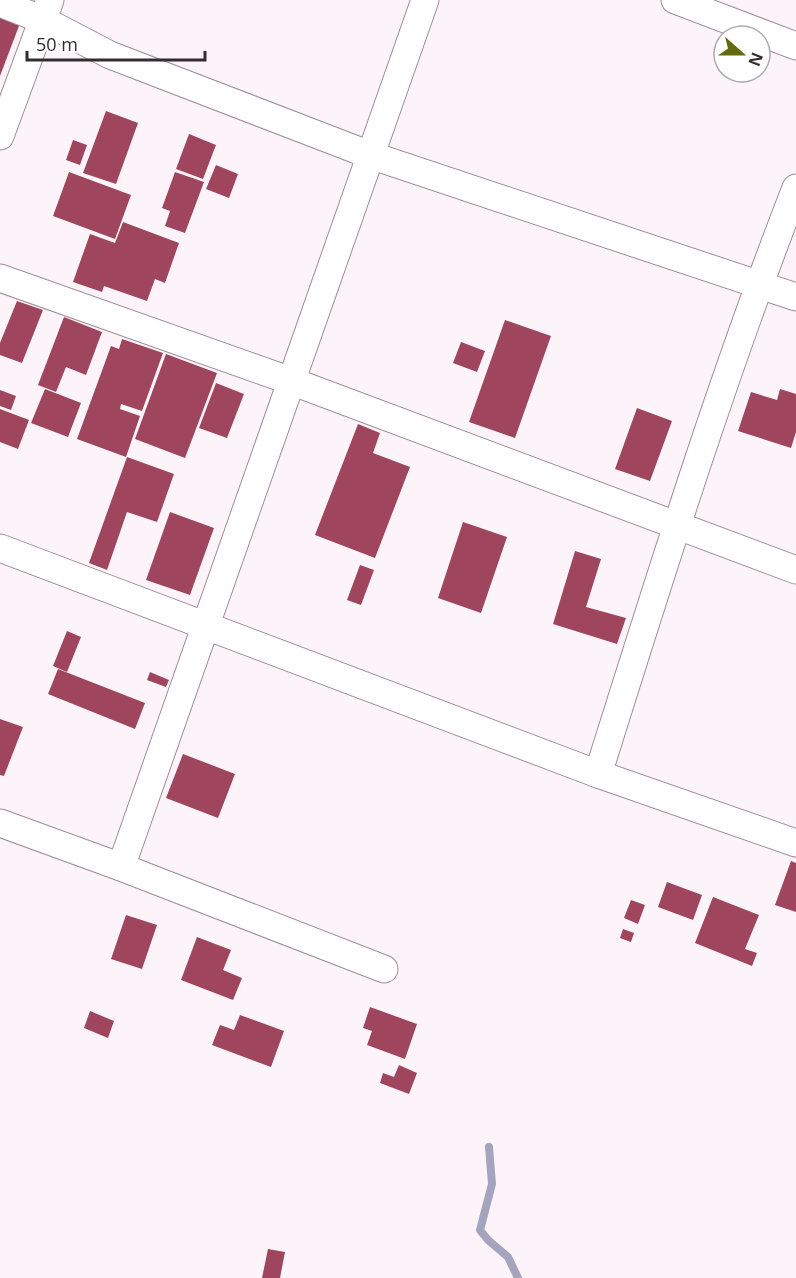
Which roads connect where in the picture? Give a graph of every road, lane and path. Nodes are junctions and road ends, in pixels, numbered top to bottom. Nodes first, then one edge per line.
1 (425, 0) edge
2 (675, 0) edge
3 (0, 3) edge
4 (47, 10) edge
5 (796, 46) edge
6 (0, 136) edge
7 (370, 155) junction
8 (796, 188) edge
9 (0, 278) edge
10 (759, 283) junction
11 (796, 297) edge
12 (291, 381) junction
13 (676, 524) junction
14 (0, 548) edge
15 (796, 570) edge
16 (205, 626) junction
17 (598, 774) junction
18 (0, 824) edge
19 (796, 843) edge
20 (121, 867) junction
21 (384, 969) dead end

1 - 7 street
2 - 5 street
3 - 4 street
4 - 6 street
4 - 7 street
7 - 10 street
7 - 12 street
8 - 10 street
9 - 12 street
10 - 11 street
10 - 13 street
12 - 13 street
12 - 16 street
13 - 15 street
13 - 17 street
14 - 16 street
16 - 17 street
16 - 20 street
17 - 19 street
18 - 20 street
20 - 21 street

